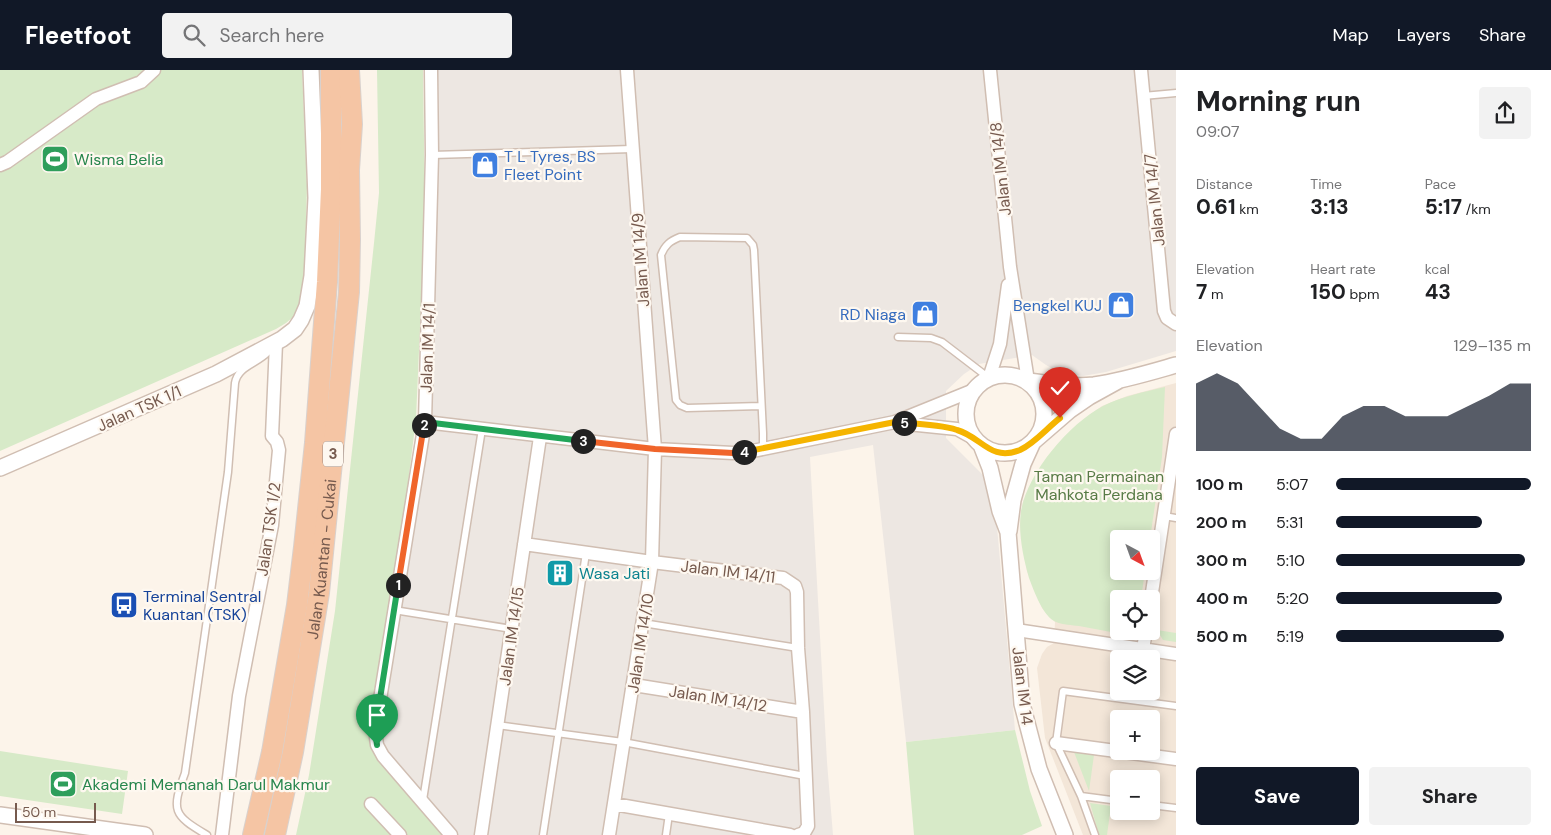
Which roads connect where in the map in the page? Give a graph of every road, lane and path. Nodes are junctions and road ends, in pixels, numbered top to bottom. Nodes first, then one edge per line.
1 (154, 70) edge
2 (311, 70) edge
3 (330, 70) edge
4 (350, 70) edge
5 (431, 70) edge
6 (626, 70) edge
7 (990, 70) edge
8 (1141, 70) edge
9 (1176, 93) edge
10 (1143, 96) junction
11 (632, 149) junction
12 (432, 155) junction
13 (0, 165) edge
14 (1010, 267) junction
15 (1176, 324) edge
16 (898, 337) dead end
17 (276, 343) junction
18 (1176, 365) edge
19 (988, 378) junction
20 (1028, 381) junction
21 (1118, 381) junction
22 (974, 390) junction
23 (761, 406) junction
24 (425, 422) junction
25 (895, 422) junction
26 (482, 429) junction
27 (1176, 434) edge
28 (540, 436) junction
29 (978, 442) junction
30 (1033, 442) junction
31 (763, 448) junction
32 (655, 449) junction
33 (0, 468) edge
34 (1170, 517) edge
35 (1008, 532) junction
36 (524, 544) junction
37 (586, 553) junction
38 (652, 562) junction
39 (1153, 590) edge
40 (394, 610) junction
41 (452, 620) junction
42 (643, 623) junction
43 (512, 629) junction
44 (1016, 630) junction
45 (1144, 640) edge
46 (798, 648) junction
47 (1143, 649) junction
48 (1176, 654) edge
49 (634, 685) junction
50 (1176, 706) edge
51 (803, 712) junction
52 (497, 725) junction
53 (558, 734) junction
54 (623, 742) junction
55 (1056, 743) junction
56 (1176, 759) edge
57 (805, 776) junction
58 (1081, 796) junction
59 (1110, 800) edge
60 (422, 802) junction
61 (371, 804) dead end
62 (614, 804) junction
63 (1160, 806) edge
64 (1176, 808) edge
65 (670, 814) junction
66 (0, 815) edge
67 (728, 829) edge
68 (145, 835) edge
69 (207, 835) edge
70 (222, 835) edge
71 (253, 835) edge
72 (275, 835) edge
73 (400, 835) edge
74 (450, 835) edge
75 (481, 835) edge
76 (543, 835) edge
77 (609, 835) edge
78 (666, 835) edge
79 (790, 835) edge
80 (798, 835) edge
81 (1065, 835) edge
82 (1095, 835) edge

1 - 13 street
2 - 17 street, Jalan TSK 1/1
3 - 71 highway, Jalan Kuantan - Cukai / 3
4 - 72 highway, Jalan Kuantan - Cukai / 3
5 - 12 street, Jalan IM 14/1
6 - 11 street, Jalan IM 14/9
7 - 14 street, Jalan IM 14/8
8 - 10 street, Jalan IM 14/7
9 - 10 lane
10 - 15 street, Jalan IM 14/7
11 - 12 lane
11 - 32 street, Jalan IM 14/9
12 - 24 street, Jalan IM 14/1
14 - 19 street, Jalan IM 14/8
14 - 20 street, Jalan IM 14/8
16 - 19 lane
17 - 33 street, Jalan TSK 1/1
17 - 69 lane
17 - 70 street, Jalan TSK 1/2
18 - 21 street
19 - 20 street
19 - 22 street
20 - 21 street
20 - 30 street
21 - 30 street
22 - 25 street
22 - 29 street
23 - 23 lane
23 - 31 lane
24 - 26 street
24 - 40 street, Jalan IM 14/1
25 - 29 street
25 - 31 street
26 - 28 street
26 - 41 lane
27 - 34 street
28 - 32 street
28 - 36 street, Jalan IM 14/15
29 - 30 street
29 - 35 street
30 - 35 street
31 - 32 street
32 - 38 street, Jalan IM 14/10
34 - 39 street
35 - 44 street, Jalan IM 14
36 - 37 street, Jalan IM 14/11
36 - 43 street, Jalan IM 14/15
37 - 38 street, Jalan IM 14/11
37 - 53 lane
38 - 42 street, Jalan IM 14/10
38 - 46 street, Jalan IM 14/11
40 - 41 lane
40 - 60 street, Jalan IM 14/1
41 - 43 lane
41 - 60 lane
42 - 46 lane
42 - 49 street, Jalan IM 14/10
43 - 52 street, Jalan IM 14/15
44 - 47 street
44 - 81 street, Jalan IM 14
45 - 47 street
46 - 51 street, Jalan IM 14/11
47 - 48 street
49 - 51 street, Jalan IM 14/12
49 - 54 street, Jalan IM 14/10
50 - 55 lane
51 - 57 street, Jalan IM 14/11
52 - 53 lane
52 - 75 street, Jalan IM 14/15
53 - 54 lane
53 - 76 lane
54 - 57 lane
54 - 62 street, Jalan IM 14/10
55 - 56 street
55 - 58 lane
57 - 80 street, Jalan IM 14/11
58 - 59 lane
58 - 82 lane
60 - 74 street, Jalan IM 14/1
61 - 73 street
62 - 65 street
62 - 77 street, Jalan IM 14/10
63 - 64 lane
65 - 67 street
65 - 78 lane
66 - 68 street
67 - 79 street

